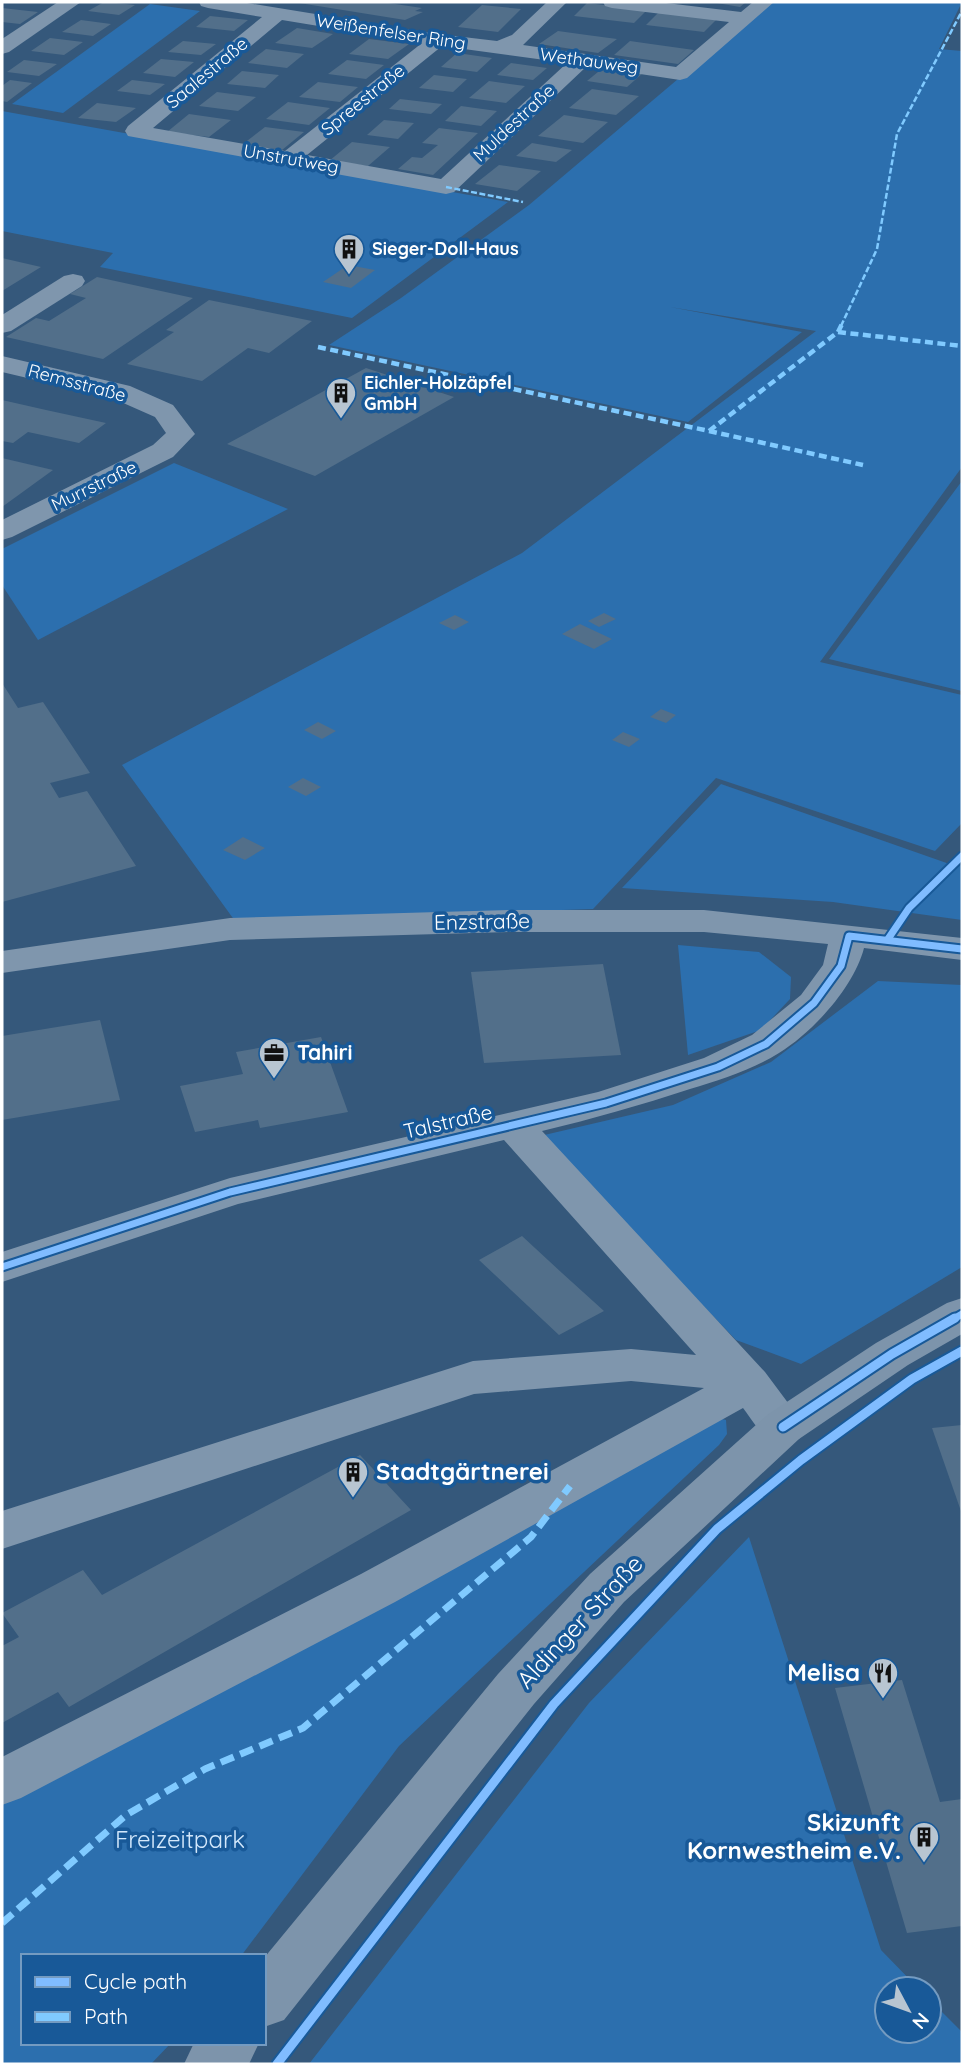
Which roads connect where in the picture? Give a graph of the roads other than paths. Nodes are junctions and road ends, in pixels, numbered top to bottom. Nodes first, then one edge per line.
1 (71, 2) edge
2 (208, 2) edge
3 (558, 2) edge
4 (612, 2) edge
5 (764, 2) edge
6 (277, 14) junction
7 (746, 18) junction
8 (438, 40) junction
9 (499, 47) junction
10 (2, 48) edge
11 (582, 60) junction
12 (136, 131) joint
13 (289, 159) junction
14 (446, 187) joint
15 (73, 281) dead end
16 (2, 326) edge
17 (2, 364) edge
18 (181, 434) joint
19 (6, 526) edge
20 (849, 936) junction
21 (962, 949) edge
22 (2, 962) edge
23 (513, 1125) junction
24 (2, 1267) edge
25 (962, 1314) edge
26 (749, 1384) junction
27 (783, 1427) junction
28 (2, 1530) edge
29 (2, 1782) edge
30 (266, 1998) edge
31 (228, 2045) edge
32 (213, 2064) edge

1 - 10 street
2 - 6 street, Weißenfelser Ring
3 - 9 street
4 - 7 street
5 - 7 street
6 - 8 street, Weißenfelser Ring
6 - 12 street, Saalestraße
7 - 11 street, Wethauweg
8 - 9 street, Weißenfelser Ring
8 - 13 street, Spreestraße
9 - 11 street, Wethauweg
11 - 14 street, Muldestraße
12 - 13 street, Unstrutweg
13 - 14 street, Unstrutweg
15 - 16 street
17 - 18 street, Remsstraße
18 - 19 street, Murrstraße
20 - 21 street, Enzstraße
20 - 22 street, Enzstraße
20 - 23 street, Talstraße
23 - 24 street, Talstraße
23 - 26 street
25 - 27 main road, Aldinger Straße
26 - 27 street
26 - 28 street
26 - 29 street
27 - 30 main road, Aldinger Straße
31 - 32 main road

